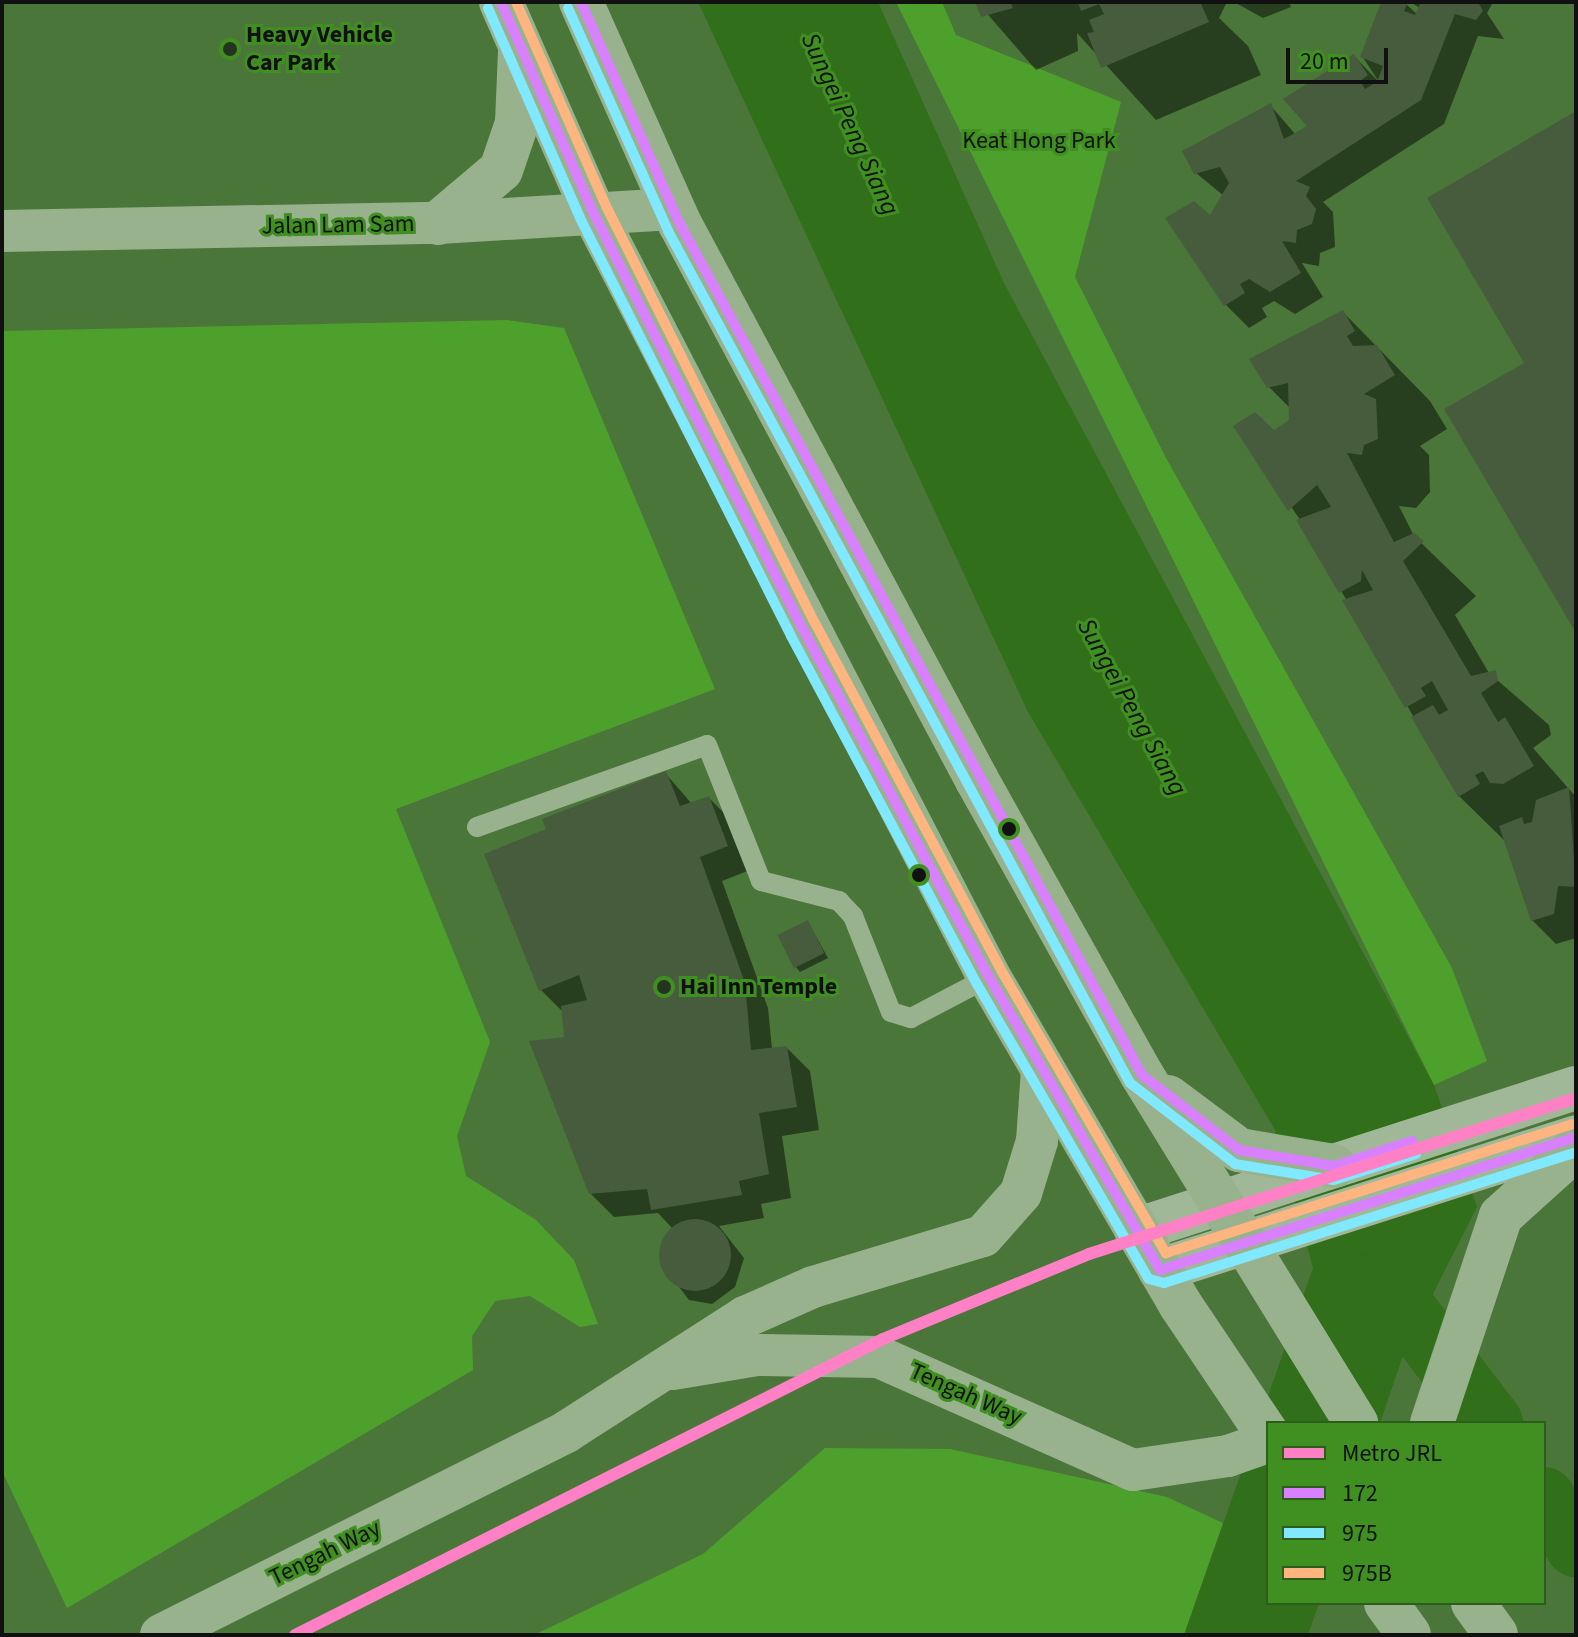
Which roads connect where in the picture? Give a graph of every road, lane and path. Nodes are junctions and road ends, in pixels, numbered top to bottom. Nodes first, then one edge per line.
1 (581, 2) edge
2 (510, 20) edge
3 (673, 209) junction
4 (593, 212) junction
5 (438, 223) junction
6 (2, 231) edge
7 (477, 827) dead end
8 (989, 977) junction
9 (1042, 1069) junction
10 (1142, 1075) junction
11 (1576, 1088) edge
12 (1576, 1137) edge
13 (1576, 1148) edge
14 (1334, 1166) joint
15 (1275, 1172) junction
16 (1217, 1203) junction
17 (1136, 1230) junction
18 (1241, 1244) junction
19 (1160, 1270) junction
20 (653, 1373) junction
21 (1355, 1421) edge
22 (1433, 1421) edge
23 (1266, 1432) edge
24 (1266, 1443) edge
25 (1387, 1605) edge
26 (1474, 1605) edge
27 (161, 1635) edge
28 (1409, 1635) edge
29 (1496, 1635) edge

1 - 3 main road
2 - 4 main road
2 - 5 main road
3 - 4 street, Jalan Lam Sam
3 - 10 main road
4 - 5 street, Jalan Lam Sam
4 - 8 main road
5 - 6 street, Jalan Lam Sam
7 - 8 lane
8 - 9 main road
9 - 17 main road
9 - 20 street, Tengah Way
10 - 15 main road
10 - 16 main road
11 - 14 street
12 - 18 street
13 - 22 main road
14 - 15 main road
15 - 16 street
16 - 17 street
16 - 18 main road
17 - 19 main road
18 - 19 street
18 - 21 main road
19 - 23 main road
20 - 24 street, Tengah Way
20 - 27 street, Tengah Way
25 - 28 main road
26 - 29 main road

